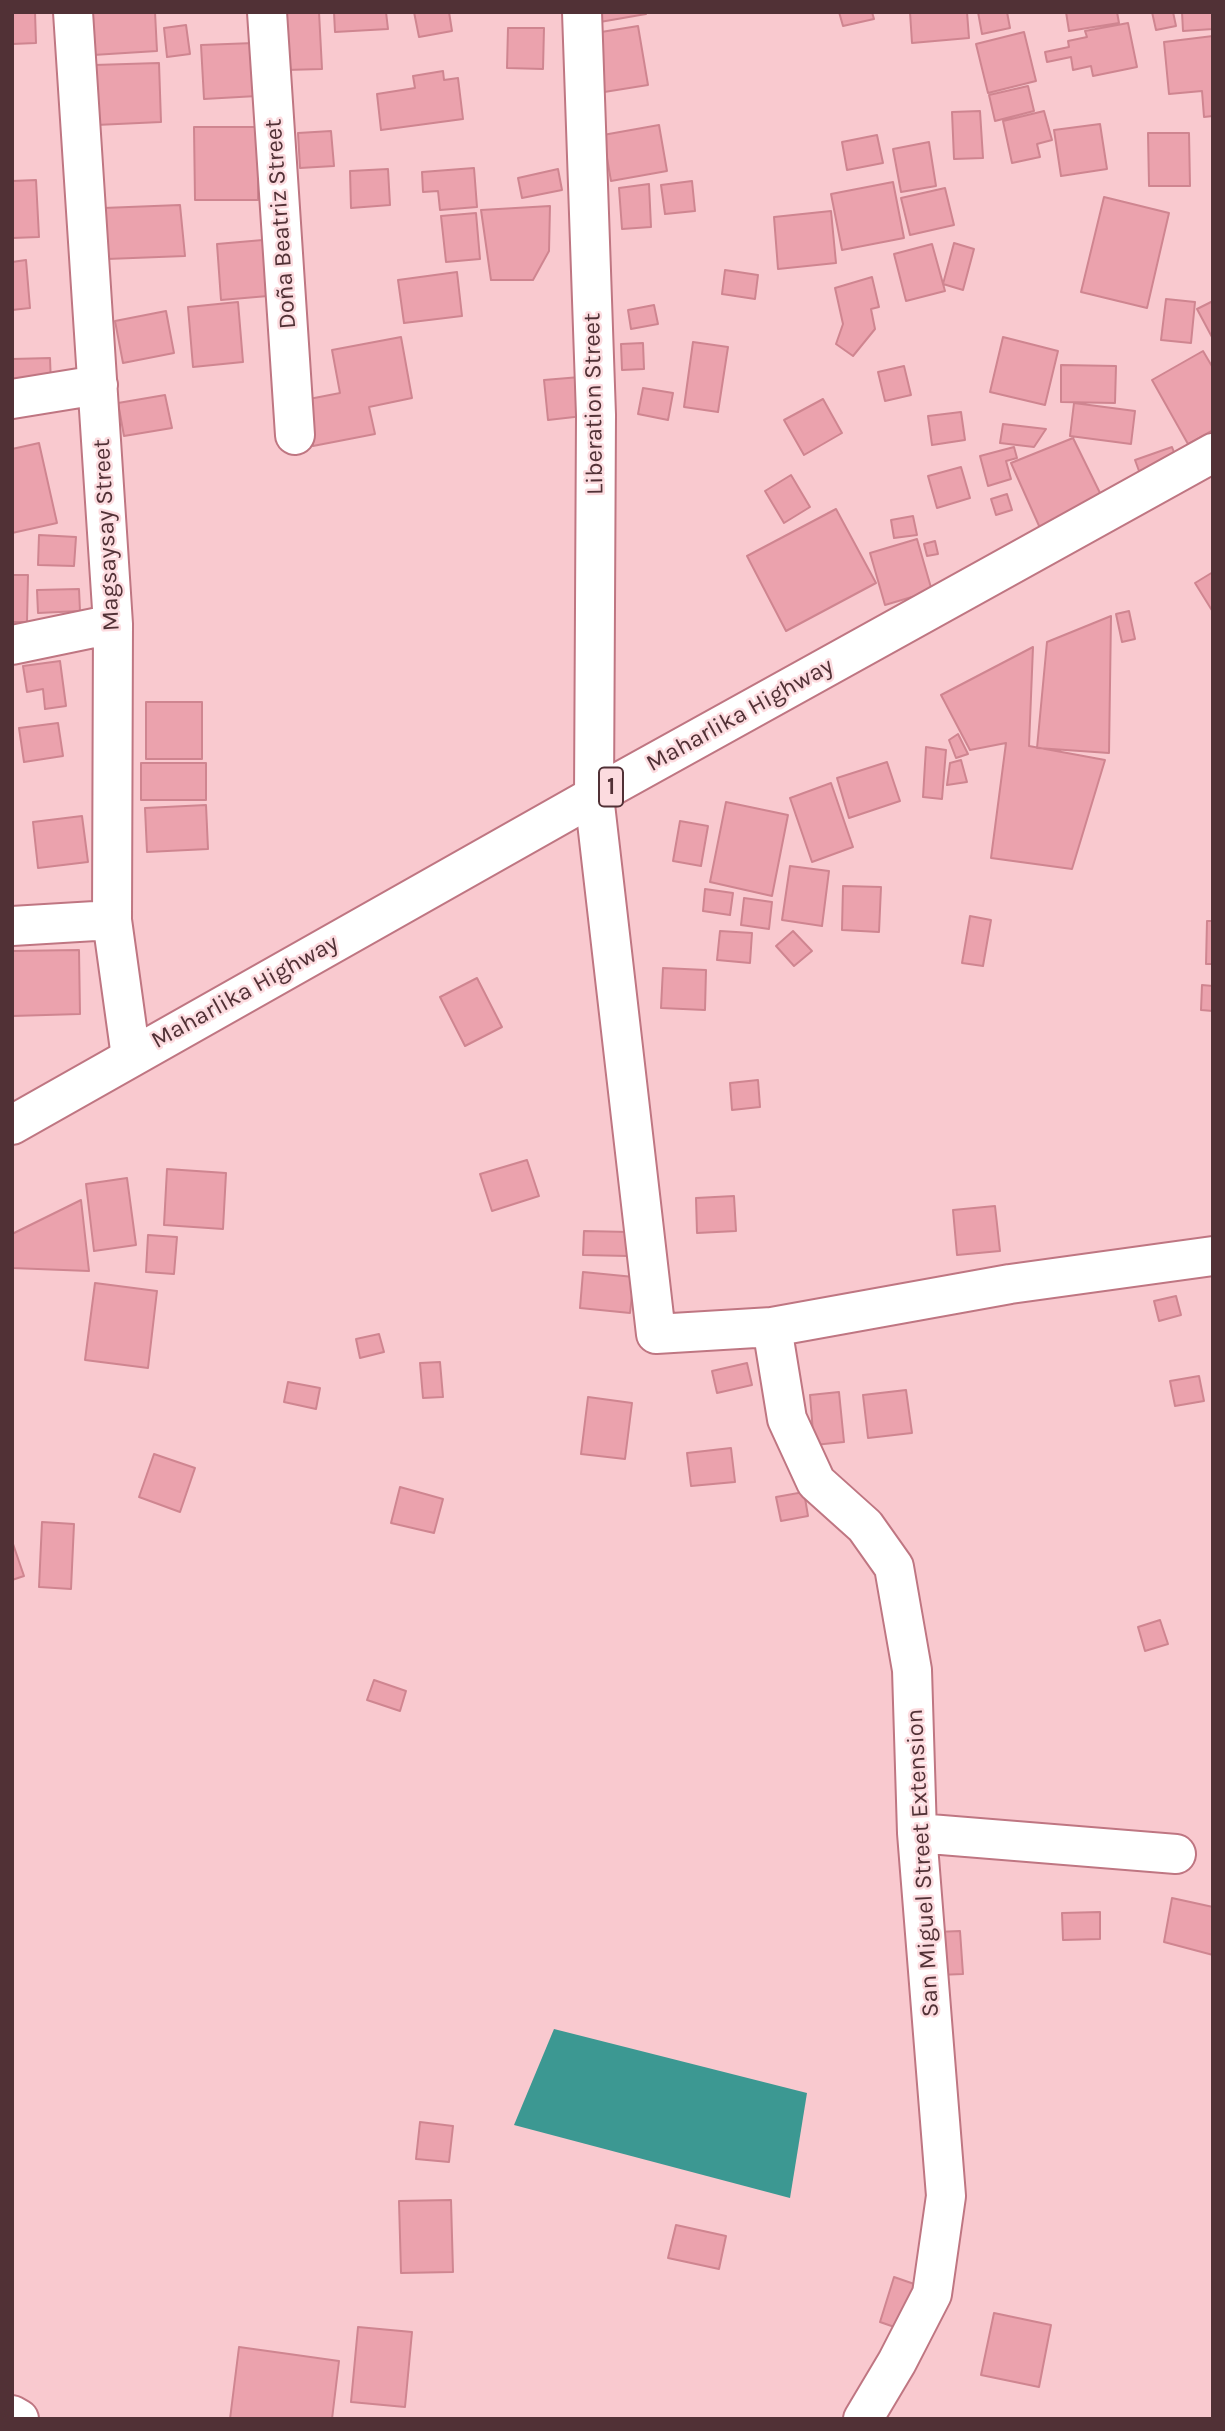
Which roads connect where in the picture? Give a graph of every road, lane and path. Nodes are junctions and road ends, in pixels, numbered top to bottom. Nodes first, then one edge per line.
1 (73, 12) edge
2 (267, 12) edge
3 (582, 12) edge
4 (97, 385) junction
5 (12, 399) edge
6 (295, 435) dead end
7 (1213, 453) edge
8 (114, 624) junction
9 (12, 645) edge
10 (594, 796) junction
11 (113, 920) junction
12 (12, 926) edge
13 (131, 1057) junction
14 (12, 1125) edge
15 (1213, 1256) edge
16 (772, 1327) junction
17 (917, 1833) junction
18 (1175, 1854) dead end
19 (12, 2414) edge
20 (19, 2419) edge
21 (863, 2419) edge

1 - 4 main road, Magsaysay Street
2 - 6 main road, Doña Beatriz Street
3 - 10 main road, Liberation Street
4 - 5 main road
4 - 8 main road, Magsaysay Street
7 - 10 main road, Maharlika Highway / 1
8 - 9 main road
8 - 11 main road, Magsaysay Street
10 - 13 main road, Maharlika Highway / 1
10 - 16 main road, Liberation Street
11 - 12 main road
11 - 13 main road, Magsaysay Street
13 - 14 main road, Maharlika Highway / 1
15 - 16 main road
16 - 17 main road, San Miguel Street Extension
17 - 18 main road
17 - 21 main road, San Miguel Street Extension
19 - 20 main road

